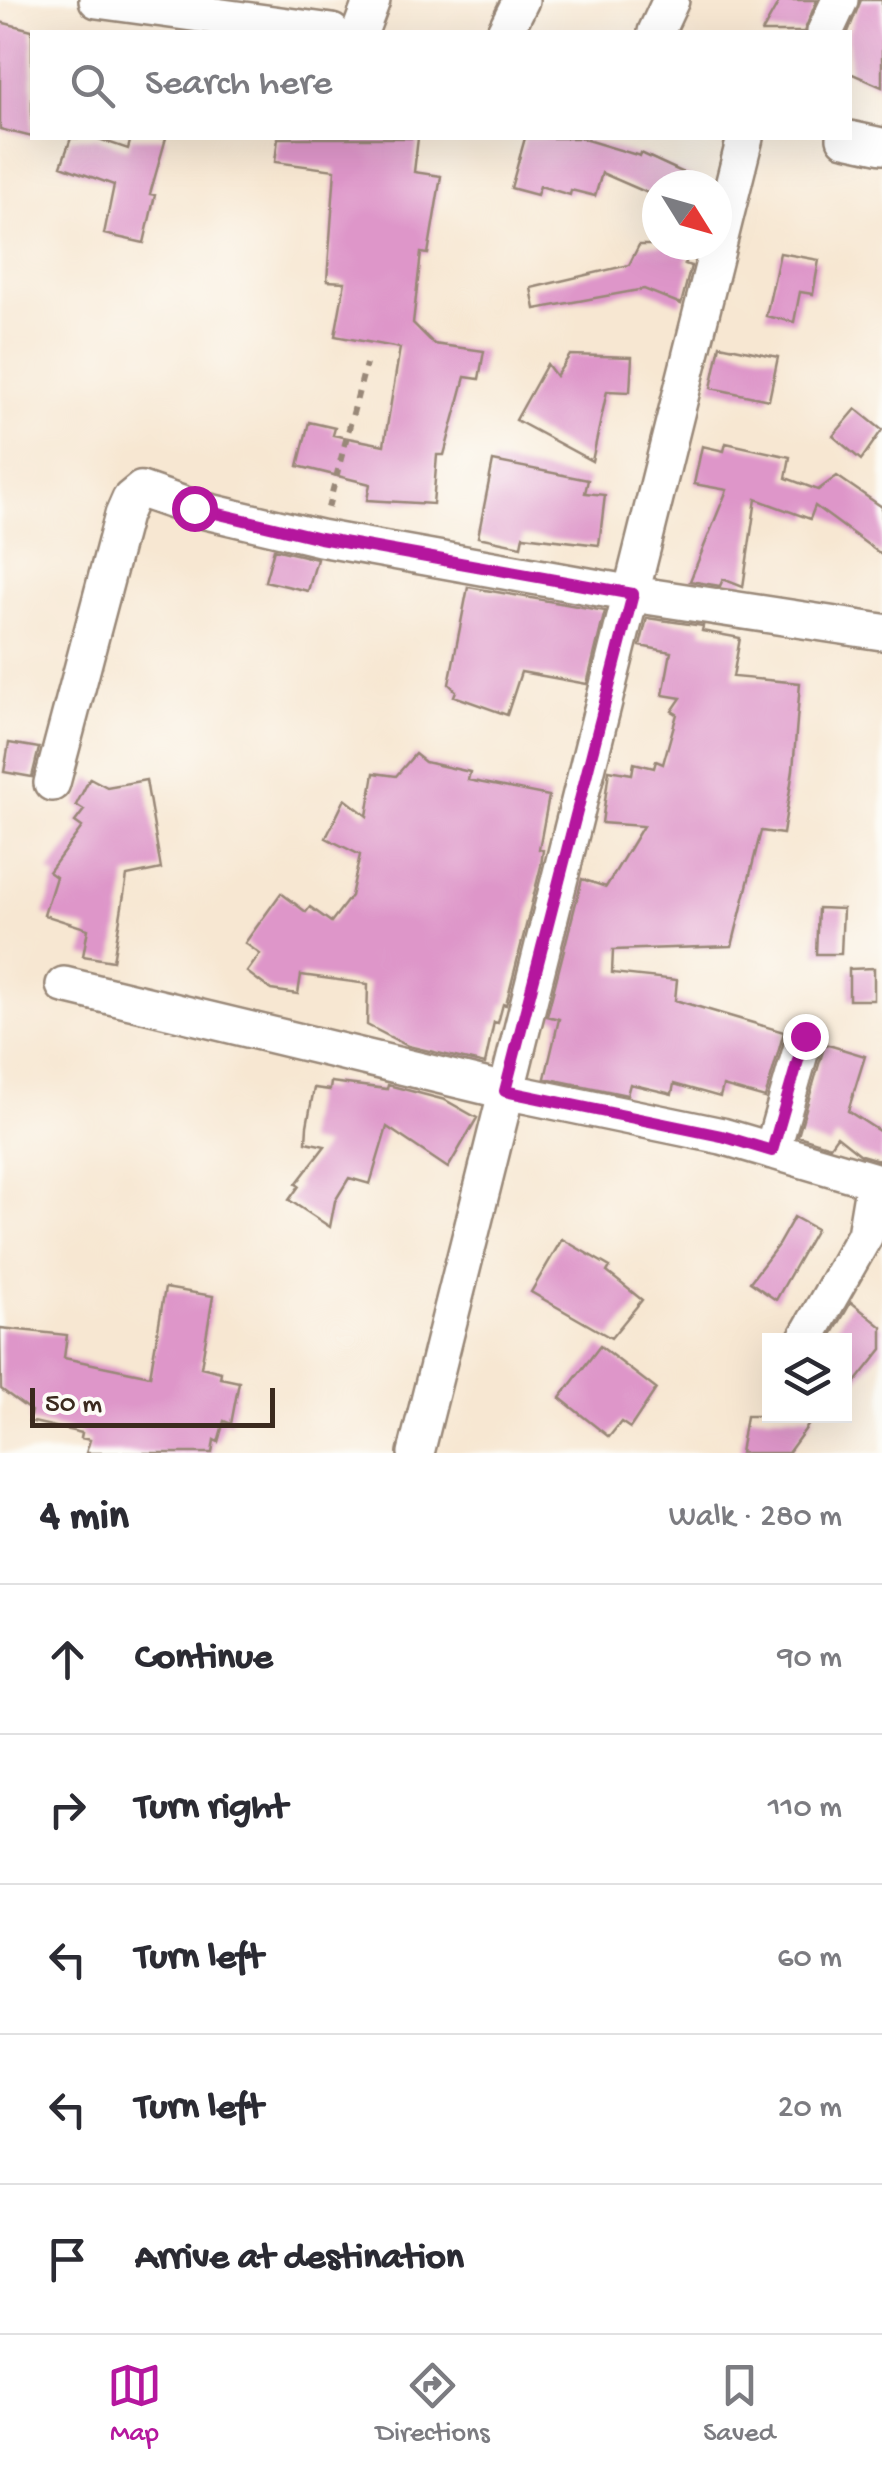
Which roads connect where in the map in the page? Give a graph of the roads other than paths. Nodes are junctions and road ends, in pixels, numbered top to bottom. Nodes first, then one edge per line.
1 (97, 0) edge
2 (372, 0) edge
3 (521, 0) edge
4 (672, 0) edge
5 (840, 0) edge
6 (188, 23) edge
7 (300, 30) edge
8 (361, 30) edge
9 (507, 30) edge
10 (657, 30) edge
11 (826, 30) edge
12 (746, 140) edge
13 (852, 140) edge
14 (882, 146) edge
15 (633, 594) junction
16 (882, 632) edge
17 (52, 782) dead end
18 (64, 985) dead end
19 (805, 1036) dead end
20 (505, 1091) junction
21 (772, 1151) junction
22 (878, 1182) edge
23 (809, 1333) edge
24 (416, 1453) edge

1 - 6 street
2 - 8 street
3 - 9 street
4 - 10 street
5 - 11 street
6 - 7 street
12 - 15 street
13 - 14 street
15 - 16 street
15 - 17 street
15 - 20 street
18 - 20 street
19 - 21 street
20 - 21 street
20 - 24 street
21 - 22 street
22 - 23 street

